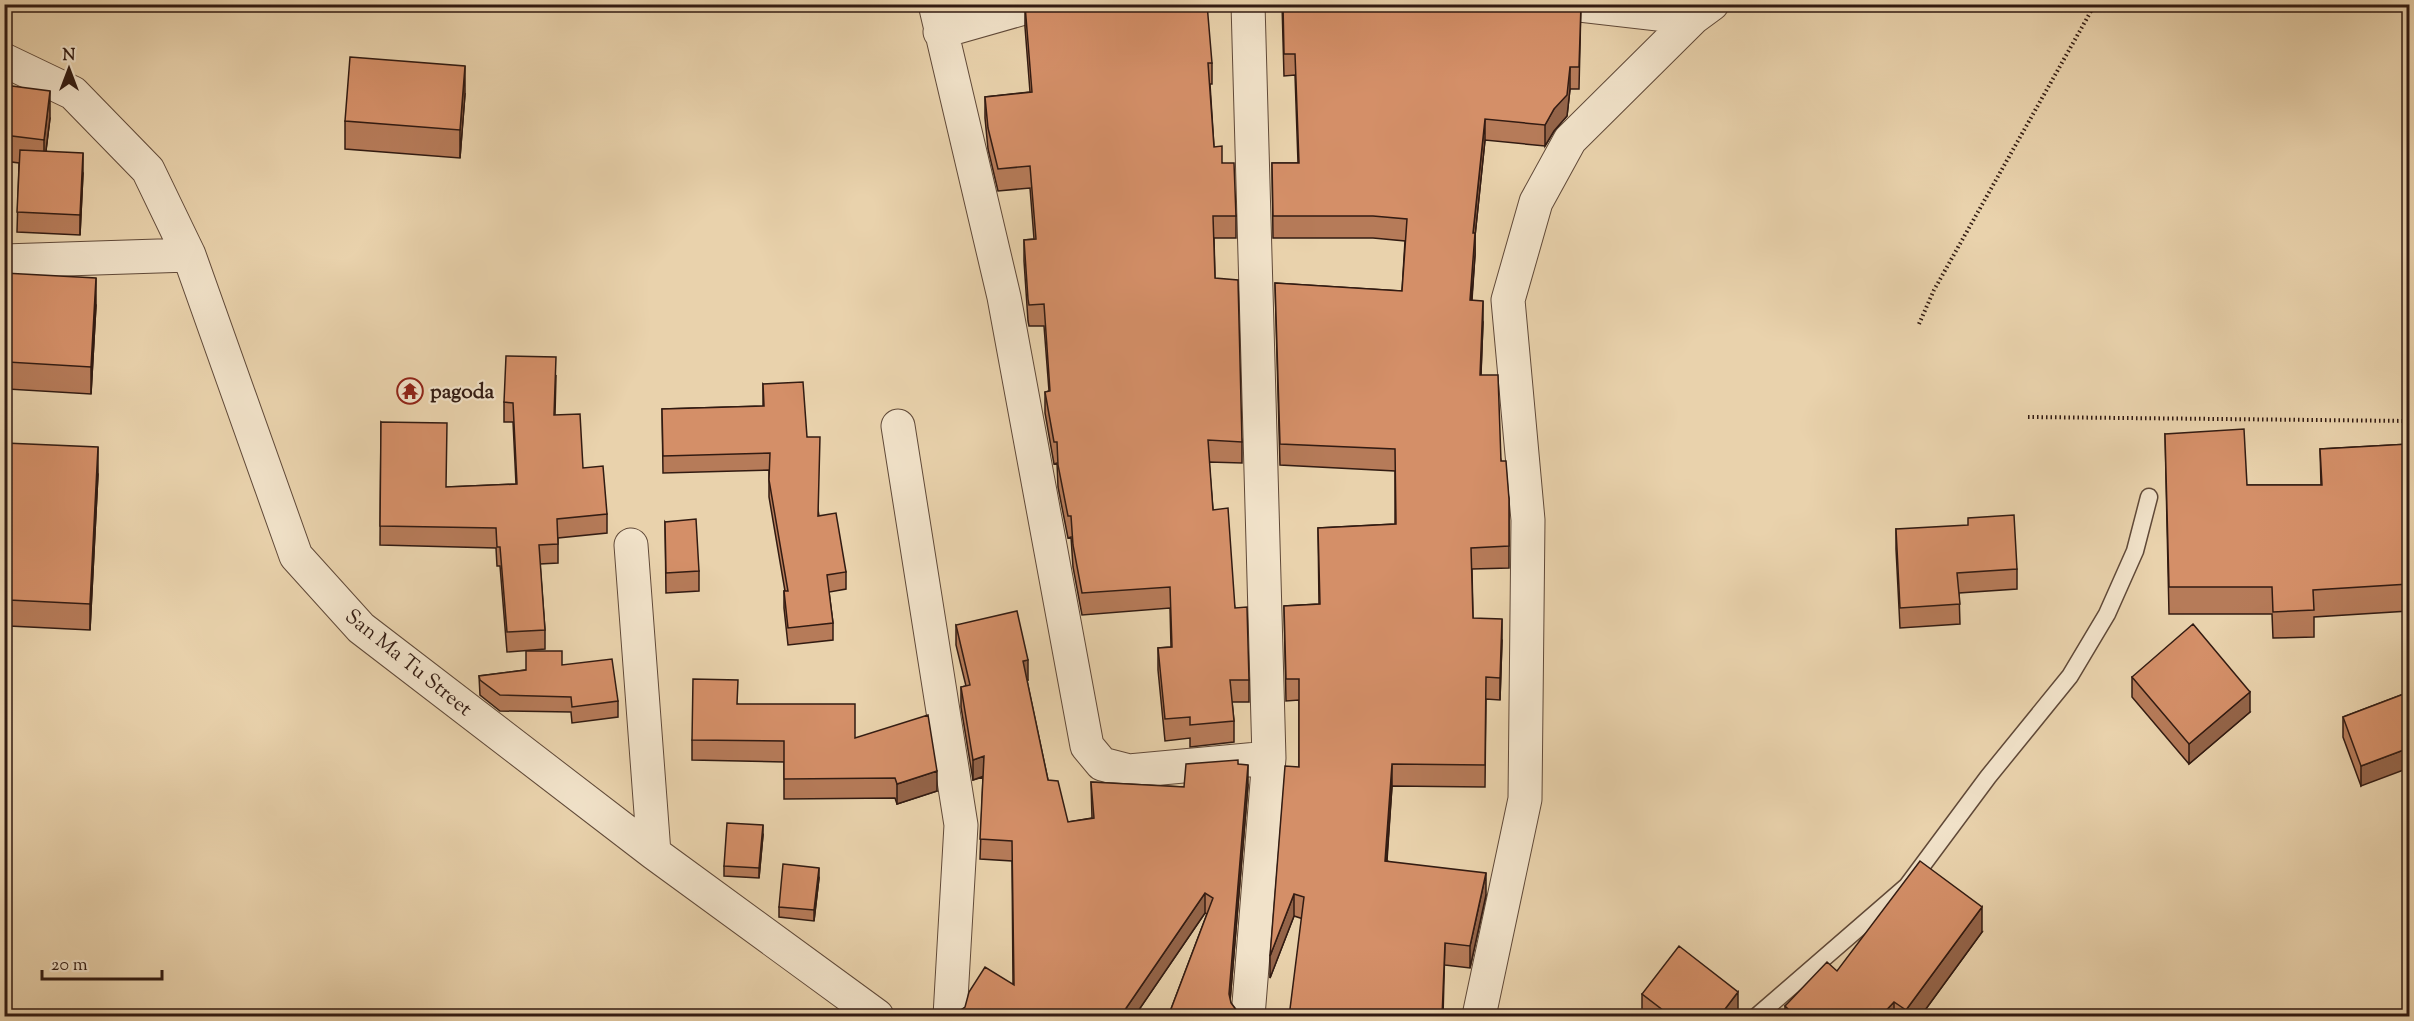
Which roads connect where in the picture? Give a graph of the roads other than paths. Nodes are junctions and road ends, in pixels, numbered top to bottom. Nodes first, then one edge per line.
1 (1038, 4) edge
2 (1248, 4) edge
3 (1571, 4) edge
4 (1702, 11) edge
5 (937, 18) edge
6 (4, 60) edge
7 (189, 255) junction
8 (4, 261) edge
9 (898, 426) dead end
10 (2149, 497) dead end
11 (631, 545) dead end
12 (1269, 758) junction
13 (654, 853) junction
14 (877, 1017) edge
15 (950, 1017) edge
16 (1248, 1017) edge
17 (1479, 1017) edge
18 (1757, 1017) edge

1 - 5 street
2 - 12 street
3 - 4 street
4 - 17 street
5 - 12 street
6 - 7 street, San Ma Tu Street
7 - 8 street
7 - 13 street, San Ma Tu Street
9 - 15 street
10 - 18 lane
11 - 13 street
12 - 16 street
13 - 14 street, San Ma Tu Street

